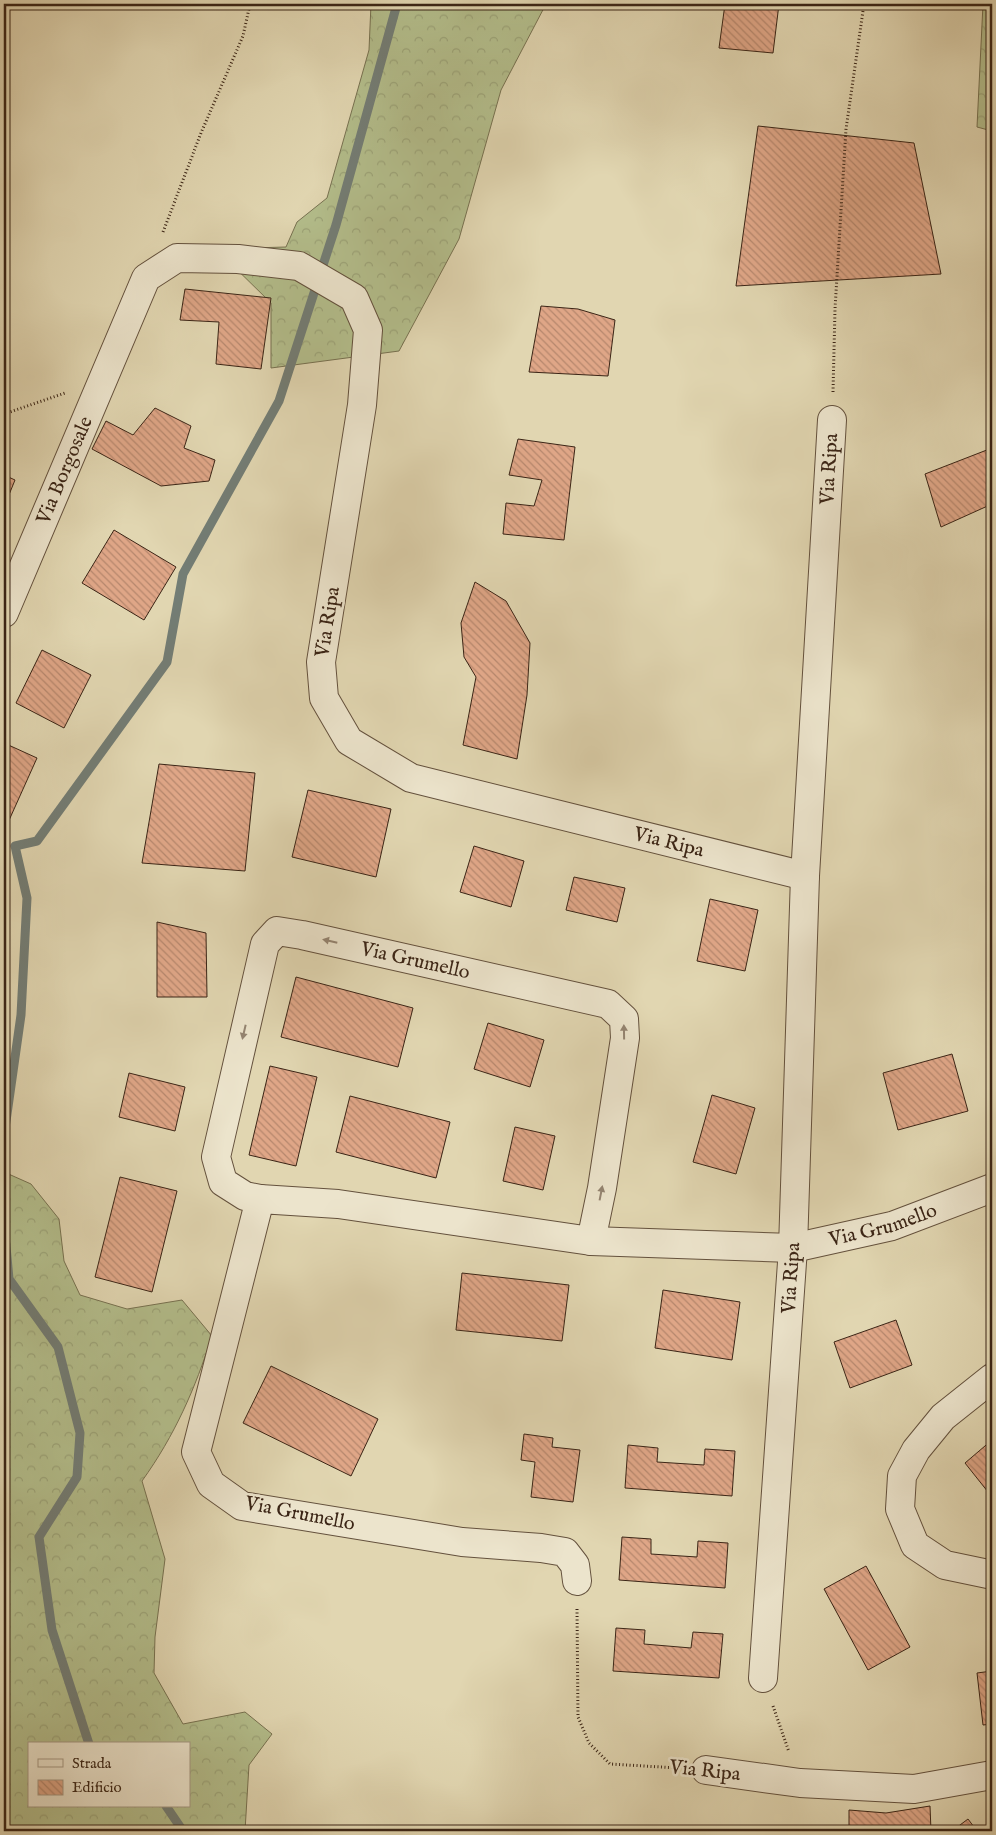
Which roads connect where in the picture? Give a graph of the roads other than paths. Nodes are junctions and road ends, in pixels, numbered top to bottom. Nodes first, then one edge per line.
1 (127, 327) joint
2 (832, 420) road end
3 (4, 613) edge
4 (805, 876) junction
5 (992, 1188) edge
6 (260, 1199) junction
7 (591, 1241) junction
8 (793, 1248) junction
9 (992, 1378) edge
10 (992, 1573) edge
11 (577, 1581) road end
12 (763, 1678) road end
13 (706, 1770) road end
14 (992, 1775) edge

1 - 3 street, Via Borgosale
1 - 4 street, Via Ripa
2 - 4 street, Via Ripa
4 - 8 street, Via Ripa
5 - 8 street, Via Grumello
6 - 7 street, Via Grumello
7 -> 6 street, Via Grumello
6 - 11 street, Via Grumello
7 - 8 street, Via Grumello
8 - 12 street, Via Ripa
9 - 10 street
13 - 14 street, Via Ripa

